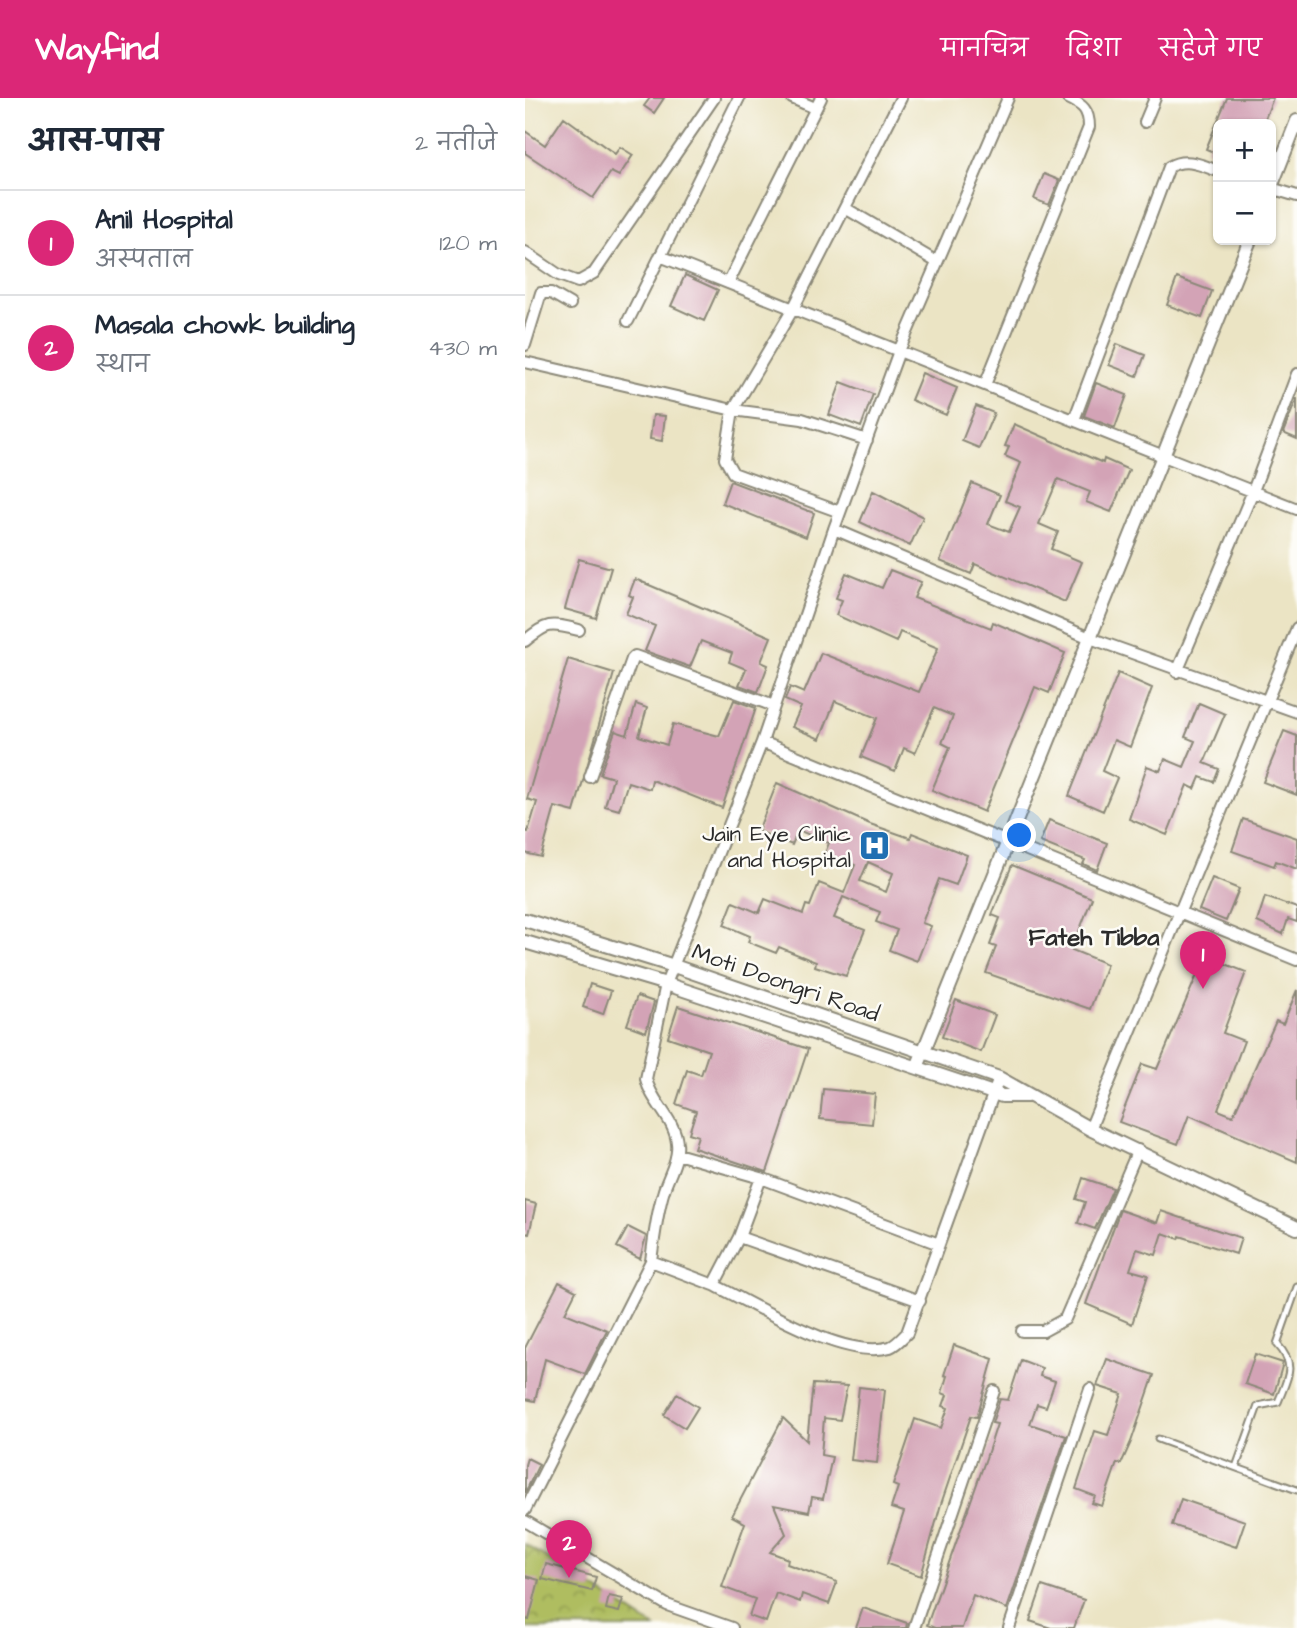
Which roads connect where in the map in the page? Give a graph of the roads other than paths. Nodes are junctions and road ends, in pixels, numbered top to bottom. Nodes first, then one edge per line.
1 (714, 98) edge
2 (739, 98) edge
3 (792, 98) edge
4 (901, 98) edge
5 (1008, 98) edge
6 (1067, 98) edge
7 (1155, 98) edge
8 (818, 103) edge
9 (1297, 121) edge
10 (1145, 122) dead end
11 (1213, 169) edge
12 (1273, 182) edge
13 (1276, 189) edge
14 (1297, 196) edge
15 (845, 208) junction
16 (1248, 245) edge
17 (525, 252) edge
18 (660, 256) junction
19 (937, 262) junction
20 (729, 284) junction
21 (525, 299) edge
22 (537, 302) junction
23 (570, 304) dead end
24 (793, 309) junction
25 (628, 321) dead end
26 (525, 345) edge
27 (899, 351) junction
28 (525, 362) edge
29 (1297, 374) edge
30 (985, 385) junction
31 (733, 410) junction
32 (1074, 420) junction
33 (867, 440) junction
34 (1165, 456) junction
35 (1253, 491) junction
36 (1297, 509) edge
37 (840, 512) junction
38 (834, 530) junction
39 (1297, 628) edge
40 (579, 630) dead end
41 (1090, 638) junction
42 (525, 641) edge
43 (1177, 672) junction
44 (1267, 702) junction
45 (774, 706) junction
46 (1297, 712) edge
47 (762, 742) junction
48 (590, 777) dead end
49 (1007, 842) junction
50 (1179, 910) junction
51 (525, 920) edge
52 (525, 942) edge
53 (1297, 960) edge
54 (674, 967) junction
55 (666, 984) junction
56 (773, 1002) junction
57 (768, 1019) junction
58 (924, 1051) junction
59 (918, 1065) junction
60 (999, 1078) junction
61 (993, 1092) junction
62 (1028, 1096) junction
63 (1090, 1129) junction
64 (1138, 1150) junction
65 (677, 1154) junction
66 (761, 1178) junction
67 (1297, 1228) edge
68 (739, 1237) junction
69 (939, 1244) junction
70 (651, 1261) junction
71 (714, 1285) junction
72 (1297, 1287) edge
73 (920, 1301) junction
74 (1022, 1331) dead end
75 (1090, 1389) dead end
76 (994, 1391) dead end
77 (1158, 1439) dead end
78 (1236, 1468) junction
79 (1297, 1490) edge
80 (525, 1510) edge
81 (525, 1521) edge
82 (732, 1628) edge
83 (914, 1628) edge
84 (1009, 1628) edge

1 - 17 street
2 - 18 street
3 - 8 street
4 - 15 street
5 - 19 street
6 - 30 street
7 - 10 street
8 - 20 street
9 - 12 street
11 - 32 street
13 - 14 street
15 - 19 street
15 - 24 street
16 - 34 street
18 - 20 street
18 - 25 street
19 - 27 street
20 - 24 street
21 - 22 street
22 - 23 street
22 - 26 street
24 - 27 street
24 - 31 street
27 - 30 street
27 - 33 street
28 - 31 street
29 - 35 street
30 - 32 street
31 - 33 street
31 - 37 street
32 - 34 street
33 - 37 street
34 - 35 street
34 - 41 street
35 - 36 street
35 - 43 street
37 - 38 street
38 - 41 street
38 - 45 street
39 - 44 street
40 - 42 street
41 - 43 street
41 - 49 street
43 - 44 street
44 - 46 street
44 - 50 street
45 - 47 street
45 - 48 street
47 - 49 street
47 - 54 street
49 - 50 street
49 - 58 street
50 - 53 street
50 - 63 street
51 - 54 street, Moti Doongri Road
52 - 55 street, Moti Doongri Road
54 - 55 street
54 - 56 street, Moti Doongri Road
55 - 57 street, Moti Doongri Road
55 - 65 street
56 - 57 street
56 - 58 street, Moti Doongri Road
57 - 59 street, Moti Doongri Road
58 - 59 street
58 - 60 street, Moti Doongri Road
59 - 61 street, Moti Doongri Road
60 - 61 street
60 - 62 street, Moti Doongri Road
61 - 62 street, Moti Doongri Road
61 - 69 street
62 - 63 street, Moti Doongri Road
63 - 64 street, Moti Doongri Road
64 - 67 street, Moti Doongri Road
64 - 74 street
65 - 66 street
65 - 70 street
66 - 68 street
66 - 69 street
68 - 71 street
68 - 73 street
69 - 73 street
70 - 71 street
70 - 80 street
71 - 73 street
72 - 78 lane
75 - 84 street
76 - 83 street
77 - 78 lane
78 - 79 lane
81 - 82 street

